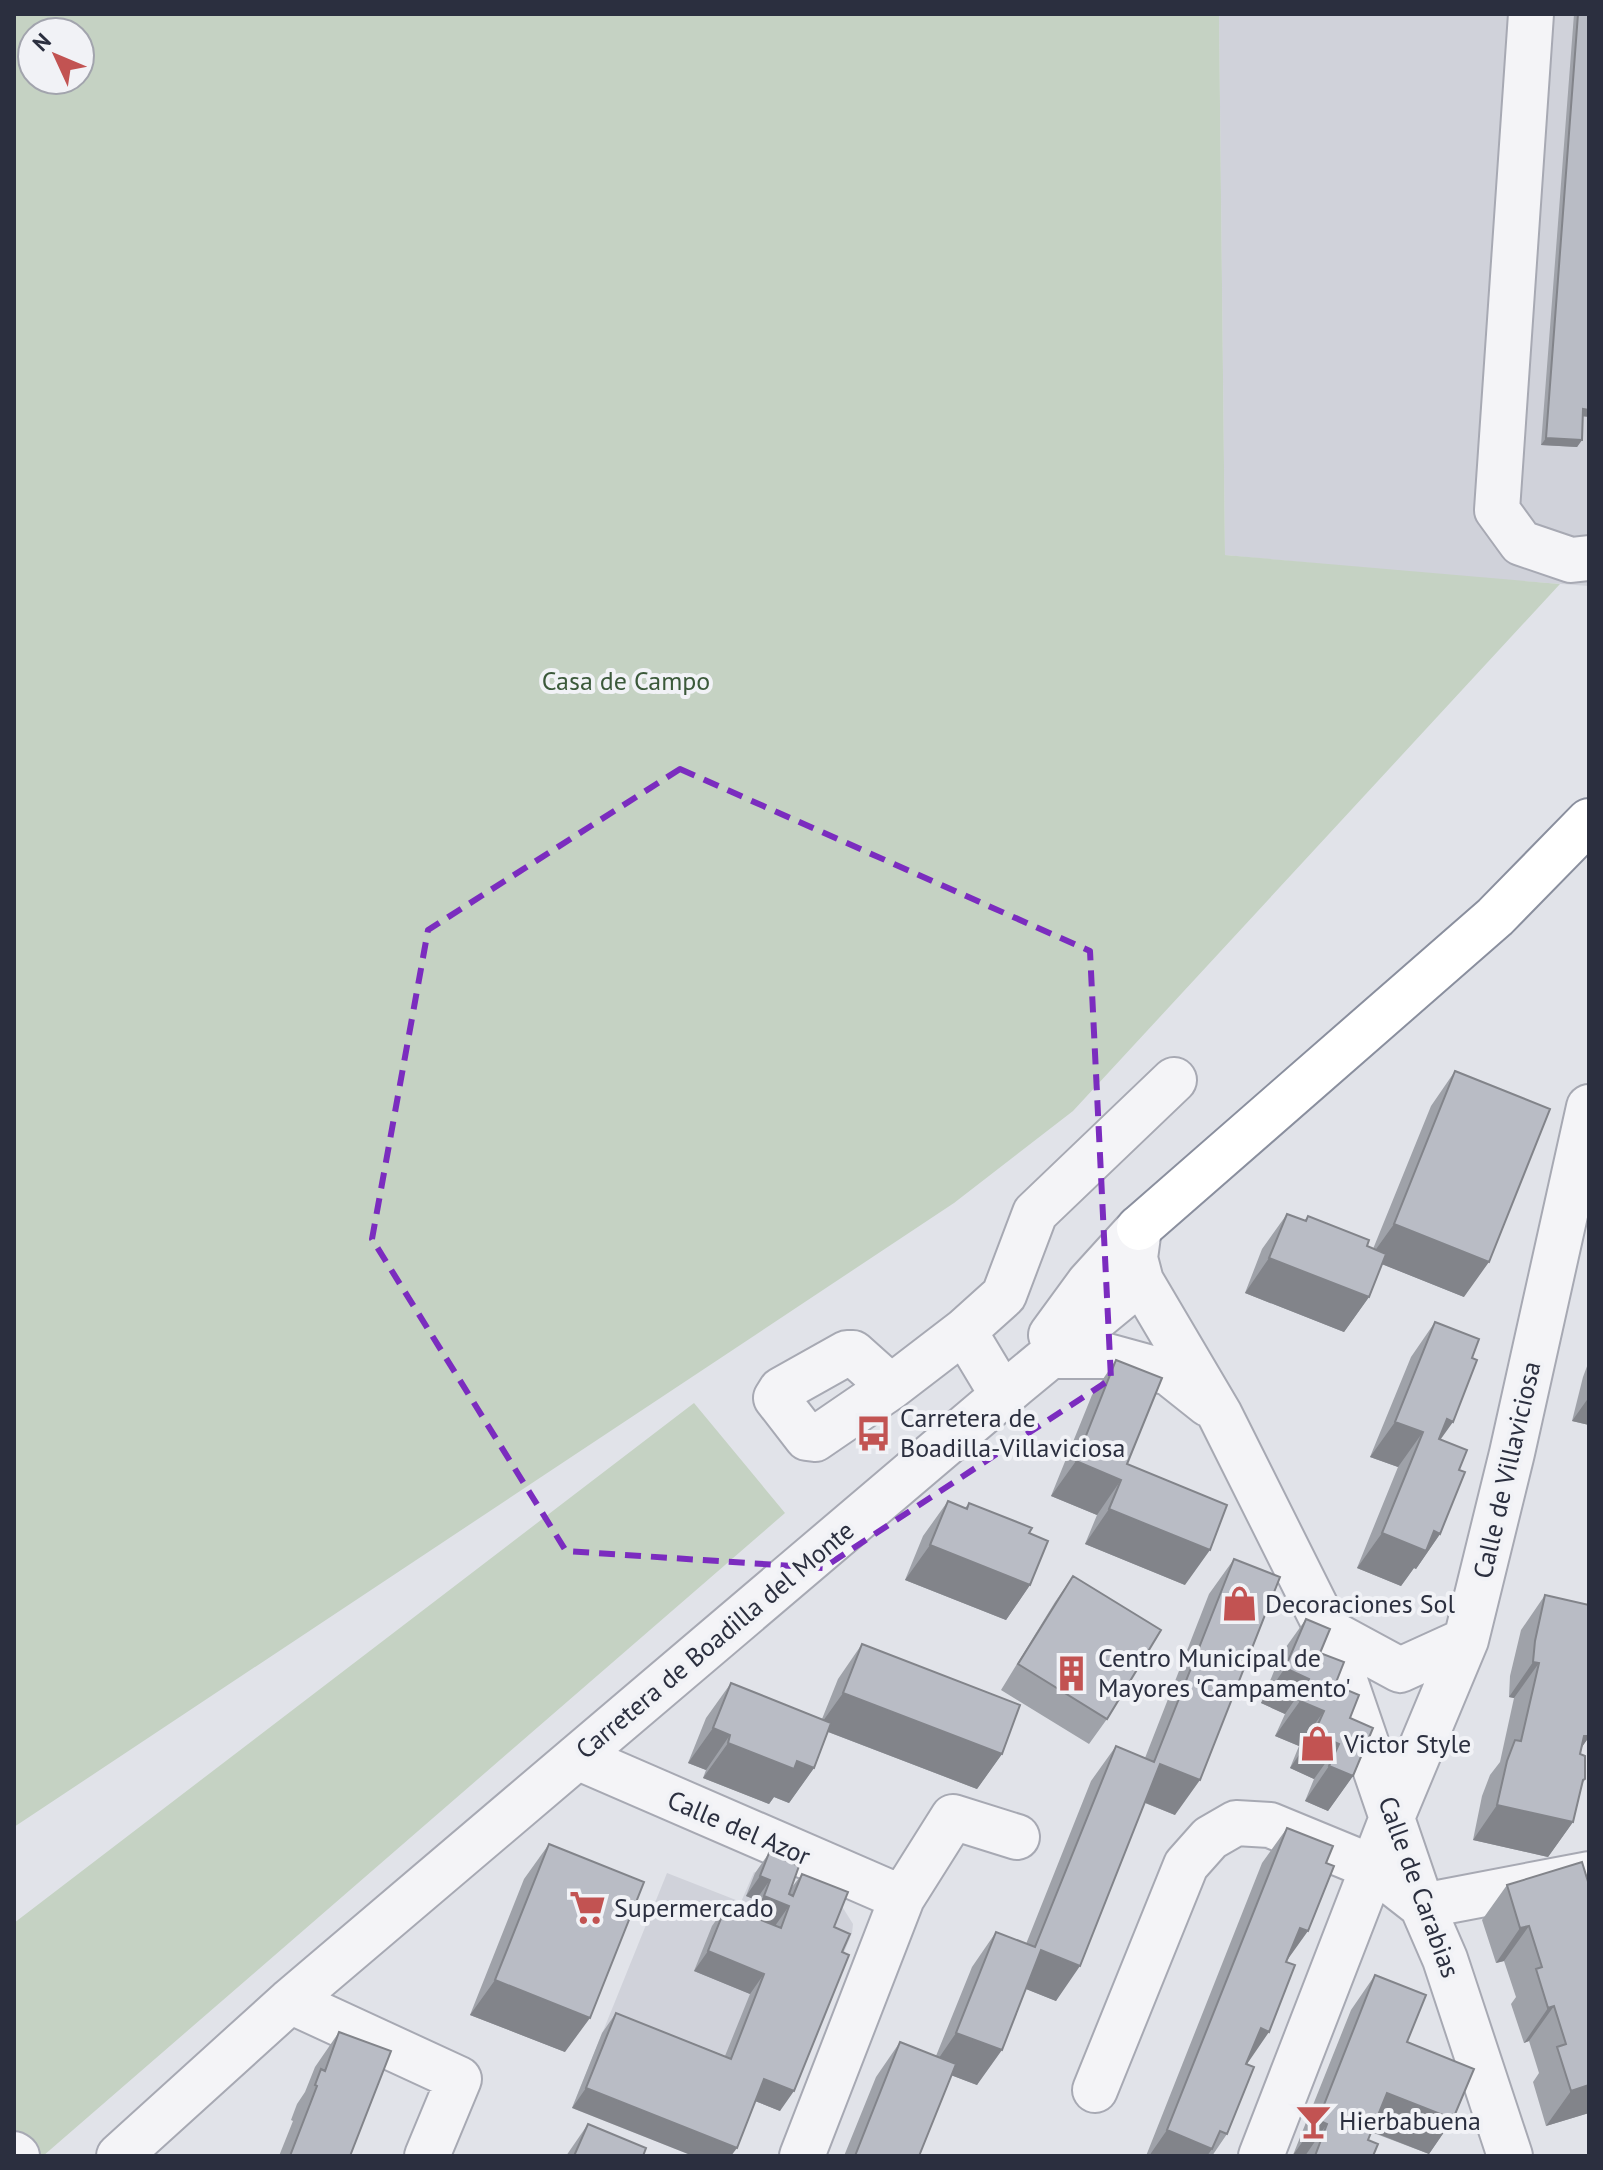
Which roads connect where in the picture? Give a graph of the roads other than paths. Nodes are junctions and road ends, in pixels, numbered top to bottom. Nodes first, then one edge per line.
1 (1531, 14) edge
2 (1589, 558) edge
3 (1589, 821) edge
4 (1174, 1080) dead end
5 (1589, 1107) edge
6 (1139, 1228) junction
7 (1141, 1281) junction
8 (964, 1331) junction
9 (1052, 1356) junction
10 (891, 1387) dead end
11 (1009, 1390) junction
12 (1220, 1415) junction
13 (1328, 1631) junction
14 (1466, 1640) junction
15 (577, 1757) junction
16 (1393, 1815) junction
17 (1017, 1837) dead end
18 (1372, 1867) junction
19 (1589, 1874) edge
20 (902, 1898) junction
21 (1422, 1906) junction
22 (290, 2001) junction
23 (1095, 2090) dead end
24 (119, 2156) edge
25 (427, 2156) edge
26 (802, 2156) edge
27 (1261, 2156) edge
28 (1510, 2156) edge

1 - 2 street
3 - 6 highway
4 - 8 street
5 - 14 street, Calle de Villaviciosa
6 - 7 street
6 - 11 street
7 - 9 street, Carretera de Boadilla del Monte
7 - 12 street, Calle de Carabias
8 - 10 street
8 - 11 street
9 - 11 street, Carretera de Boadilla del Monte
9 - 12 street
11 - 15 street, Carretera de Boadilla del Monte
12 - 13 street, Calle de Carabias
13 - 14 street
13 - 16 street, Calle de Carabias
14 - 16 street, Calle de Villaviciosa
15 - 20 street, Calle del Azor
15 - 22 street, Carretera de Boadilla del Monte
16 - 18 street, Calle de Villaviciosa
16 - 21 street, Calle de Carabias
17 - 20 street
18 - 21 street
18 - 23 street
18 - 27 street, Calle de Villaviciosa
19 - 21 street
20 - 26 street
21 - 28 street, Calle de Carabias
22 - 24 street, Carretera de Boadilla del Monte
22 - 25 street

